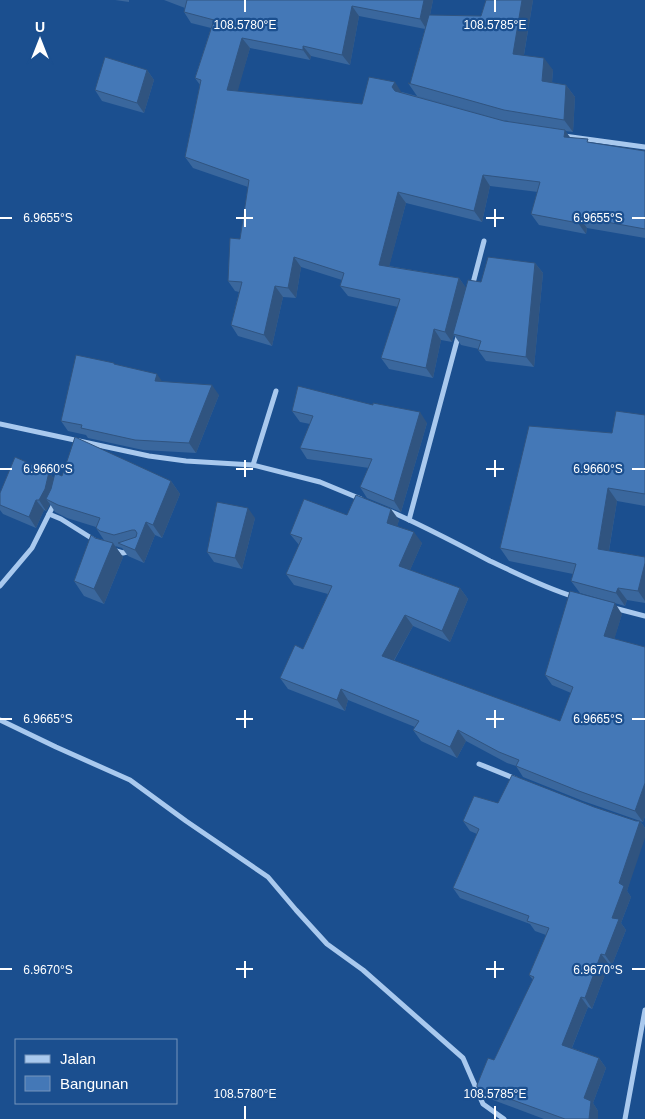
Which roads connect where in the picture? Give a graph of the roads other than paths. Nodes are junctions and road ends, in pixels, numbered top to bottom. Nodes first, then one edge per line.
1 (562, 136) edge
2 (645, 148) edge
3 (484, 241) dead end
4 (471, 289) edge
5 (461, 328) edge
6 (276, 391) dead end
7 (0, 424) edge
8 (78, 441) junction
9 (75, 450) edge
10 (252, 465) junction
11 (58, 493) edge
12 (364, 501) edge
13 (382, 508) edge
14 (49, 514) junction
15 (409, 520) junction
16 (99, 543) edge
17 (107, 548) edge
18 (133, 550) edge
19 (0, 586) edge
20 (579, 598) edge
21 (605, 605) edge
22 (645, 616) edge
23 (0, 720) edge
24 (479, 764) dead end
25 (521, 780) edge
26 (645, 1010) edge
27 (504, 1119) edge
28 (625, 1119) edge

1 - 2 street
3 - 4 street
5 - 15 street
6 - 10 street
7 - 8 street
8 - 9 street
8 - 10 street
10 - 12 street
11 - 14 street
13 - 15 street
14 - 16 street
14 - 19 street
15 - 20 street
17 - 18 street
21 - 22 street
23 - 27 street
24 - 25 street
26 - 28 street

